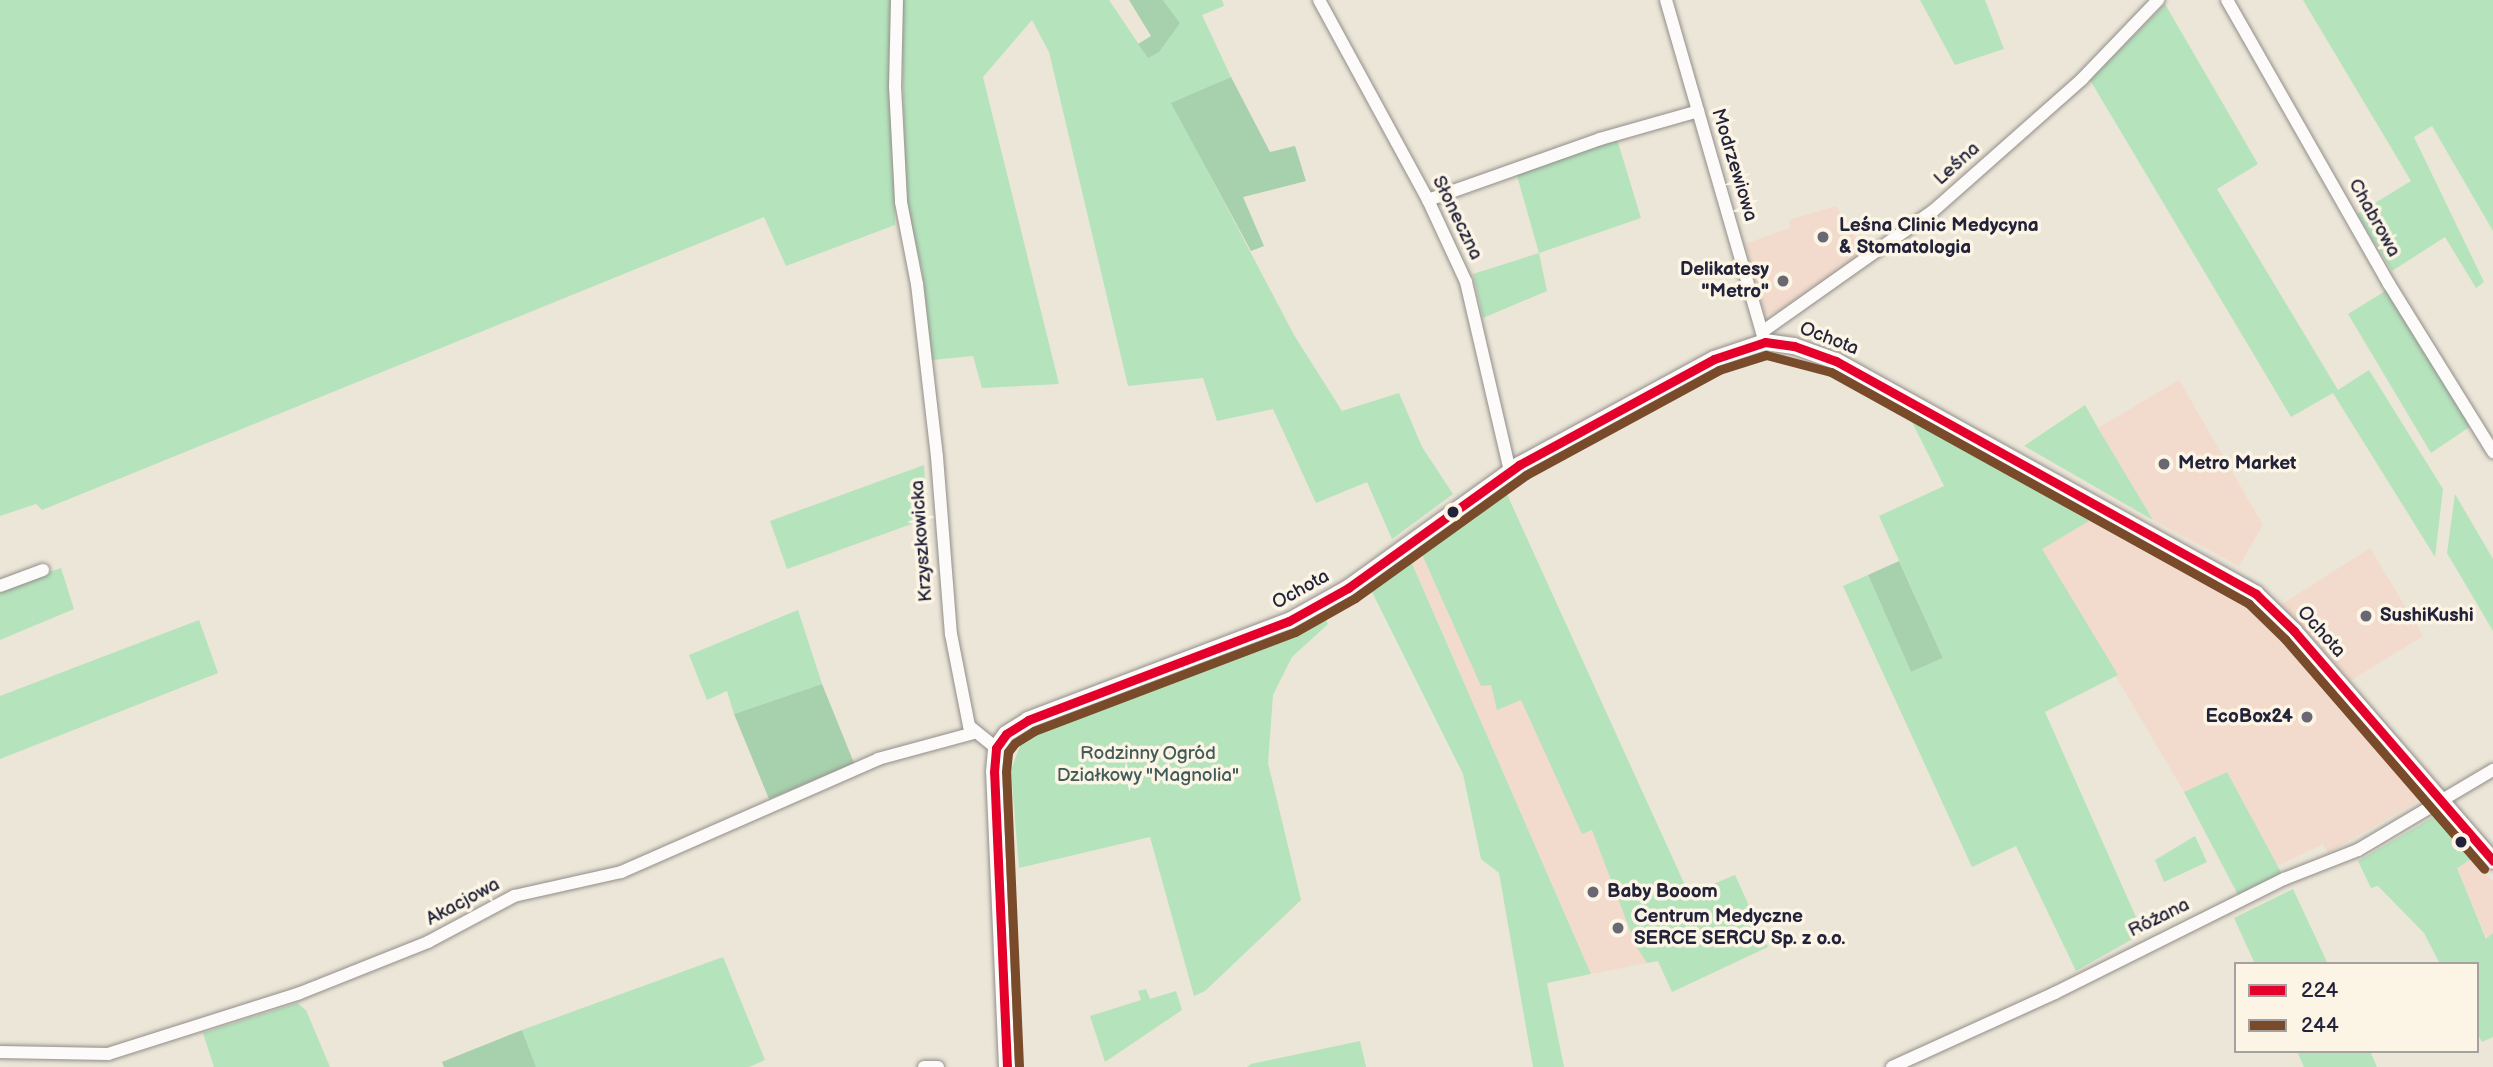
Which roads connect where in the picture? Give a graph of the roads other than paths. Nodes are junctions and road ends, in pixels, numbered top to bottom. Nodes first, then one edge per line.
1 (897, 0) edge
2 (1319, 0) edge
3 (1666, 0) edge
4 (2158, 0) edge
5 (2227, 0) edge
6 (1698, 111) junction
7 (1428, 200) junction
8 (1764, 337) junction
9 (2493, 452) edge
10 (1510, 471) junction
11 (43, 570) dead end
12 (0, 586) edge
13 (974, 733) junction
14 (996, 748) junction
15 (2493, 770) edge
16 (2441, 802) junction
17 (2493, 861) edge
18 (0, 1052) edge
19 (924, 1067) edge
20 (938, 1067) edge
21 (1007, 1067) edge
22 (1892, 1067) edge

1 - 13 street, Krzyszkowicka
2 - 7 street, Słoneczna
3 - 6 street, Modrzewiowa
4 - 8 street, Leśna
5 - 9 street, Chabrowa
6 - 7 street
6 - 8 street, Modrzewiowa
7 - 10 street, Słoneczna
8 - 10 street, Ochota
8 - 16 street, Ochota
10 - 14 street, Ochota
11 - 12 street
13 - 14 street
13 - 18 street, Akacjowa
14 - 21 street
15 - 16 street, Różana
16 - 17 street, Ochota
16 - 22 street, Różana
19 - 20 street

